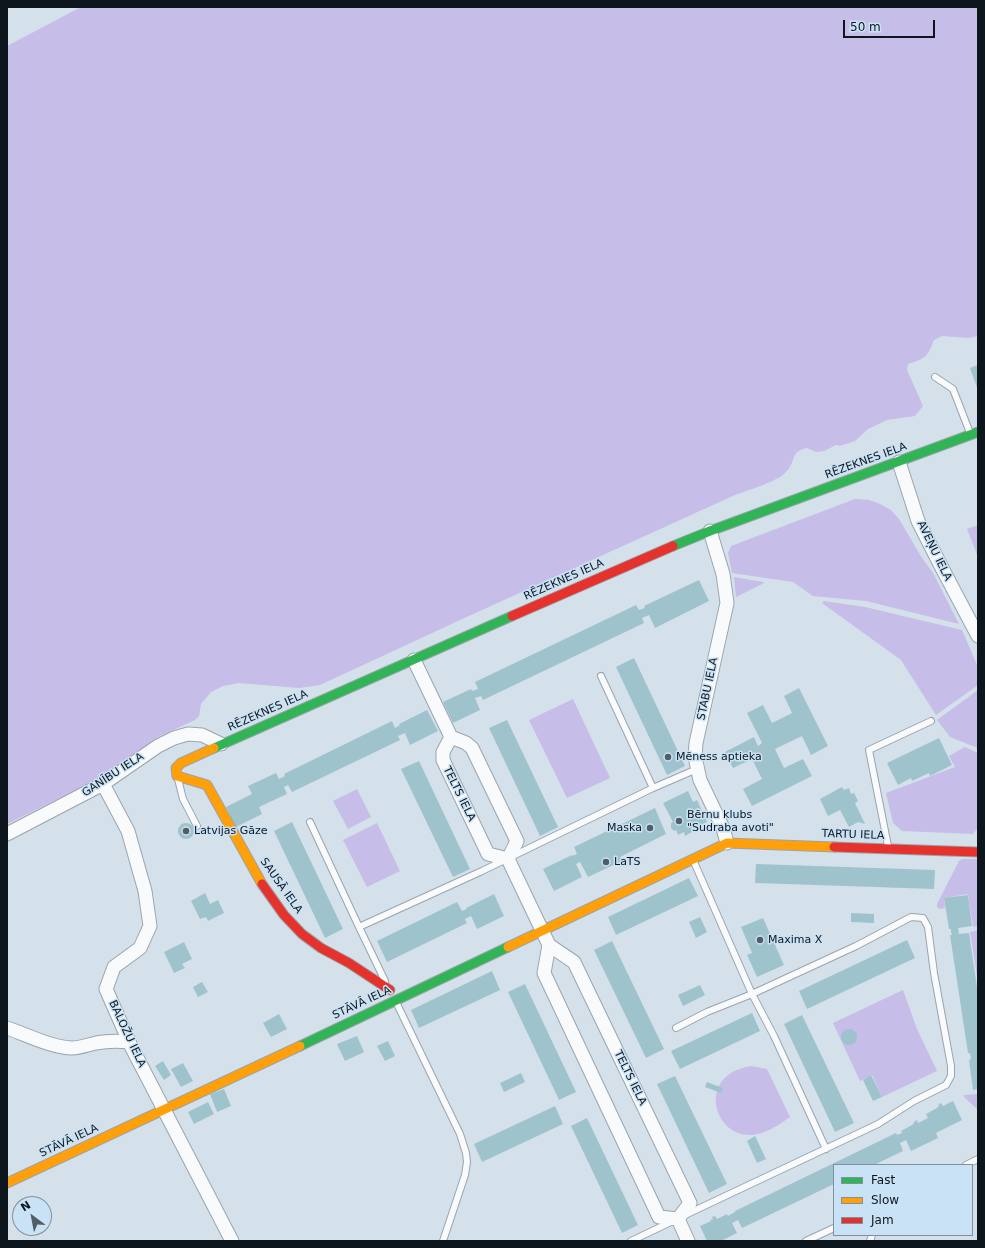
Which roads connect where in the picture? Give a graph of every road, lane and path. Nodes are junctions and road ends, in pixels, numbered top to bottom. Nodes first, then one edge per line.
1 (935, 377) dead end
2 (974, 433) edge
3 (899, 462) junction
4 (710, 531) junction
5 (978, 636) edge
6 (414, 660) junction
7 (601, 676) dead end
8 (931, 721) dead end
9 (451, 737) junction
10 (221, 744) junction
11 (697, 769) junction
12 (177, 776) junction
13 (103, 784) junction
14 (653, 788) junction
15 (310, 822) dead end
16 (197, 826) dead end
17 (7, 834) edge
18 (727, 843) junction
19 (888, 848) junction
20 (978, 852) edge
21 (508, 859) junction
22 (693, 859) junction
23 (359, 927) junction
24 (543, 931) junction
25 (549, 945) junction
26 (390, 990) junction
27 (752, 994) junction
28 (395, 1001) junction
29 (7, 1028) edge
30 (676, 1028) dead end
31 (129, 1042) junction
32 (163, 1110) junction
33 (826, 1149) junction
34 (978, 1159) edge
35 (968, 1164) edge
36 (7, 1183) edge
37 (678, 1219) junction
38 (833, 1228) edge
39 (232, 1241) edge
40 (443, 1241) edge
41 (631, 1241) edge
42 (688, 1241) edge
43 (806, 1241) edge

1 - 2 lane
2 - 3 street, RĒZEKNES IELA
3 - 4 street, RĒZEKNES IELA
3 - 5 street, AVEŅU IELA
4 - 6 street, RĒZEKNES IELA
4 - 11 street, STABU IELA
6 - 9 street
6 - 10 street, RĒZEKNES IELA
7 - 14 lane
8 - 19 lane
9 - 21 street
9 - 21 street, TELTS IELA
10 - 12 street, RĒZEKNES IELA
10 - 13 street, GANĪBU IELA
11 - 14 lane
11 - 18 street, STABU IELA
12 - 16 lane
12 - 26 street, SAUSĀ IELA
13 - 17 street, GANĪBU IELA
13 - 31 street, BALOŽU IELA
14 - 21 lane
15 - 23 lane
18 - 19 street, TARTU IELA
18 - 22 street, STĀVĀ IELA
19 - 20 street, TARTU IELA
21 - 23 lane
21 - 24 street
22 - 24 street, STĀVĀ IELA
22 - 27 lane
23 - 26 lane
24 - 25 street
24 - 28 street, STĀVĀ IELA
25 - 37 street
25 - 37 street, TELTS IELA
26 - 28 lane
27 - 30 lane
27 - 33 lane
27 - 33 lane
28 - 32 street, STĀVĀ IELA
28 - 40 lane
29 - 31 street
31 - 32 street, BALOŽU IELA
32 - 36 street, STĀVĀ IELA
32 - 39 street, BALOŽU IELA
33 - 37 lane
34 - 35 lane
37 - 41 lane
37 - 42 street
38 - 43 lane

